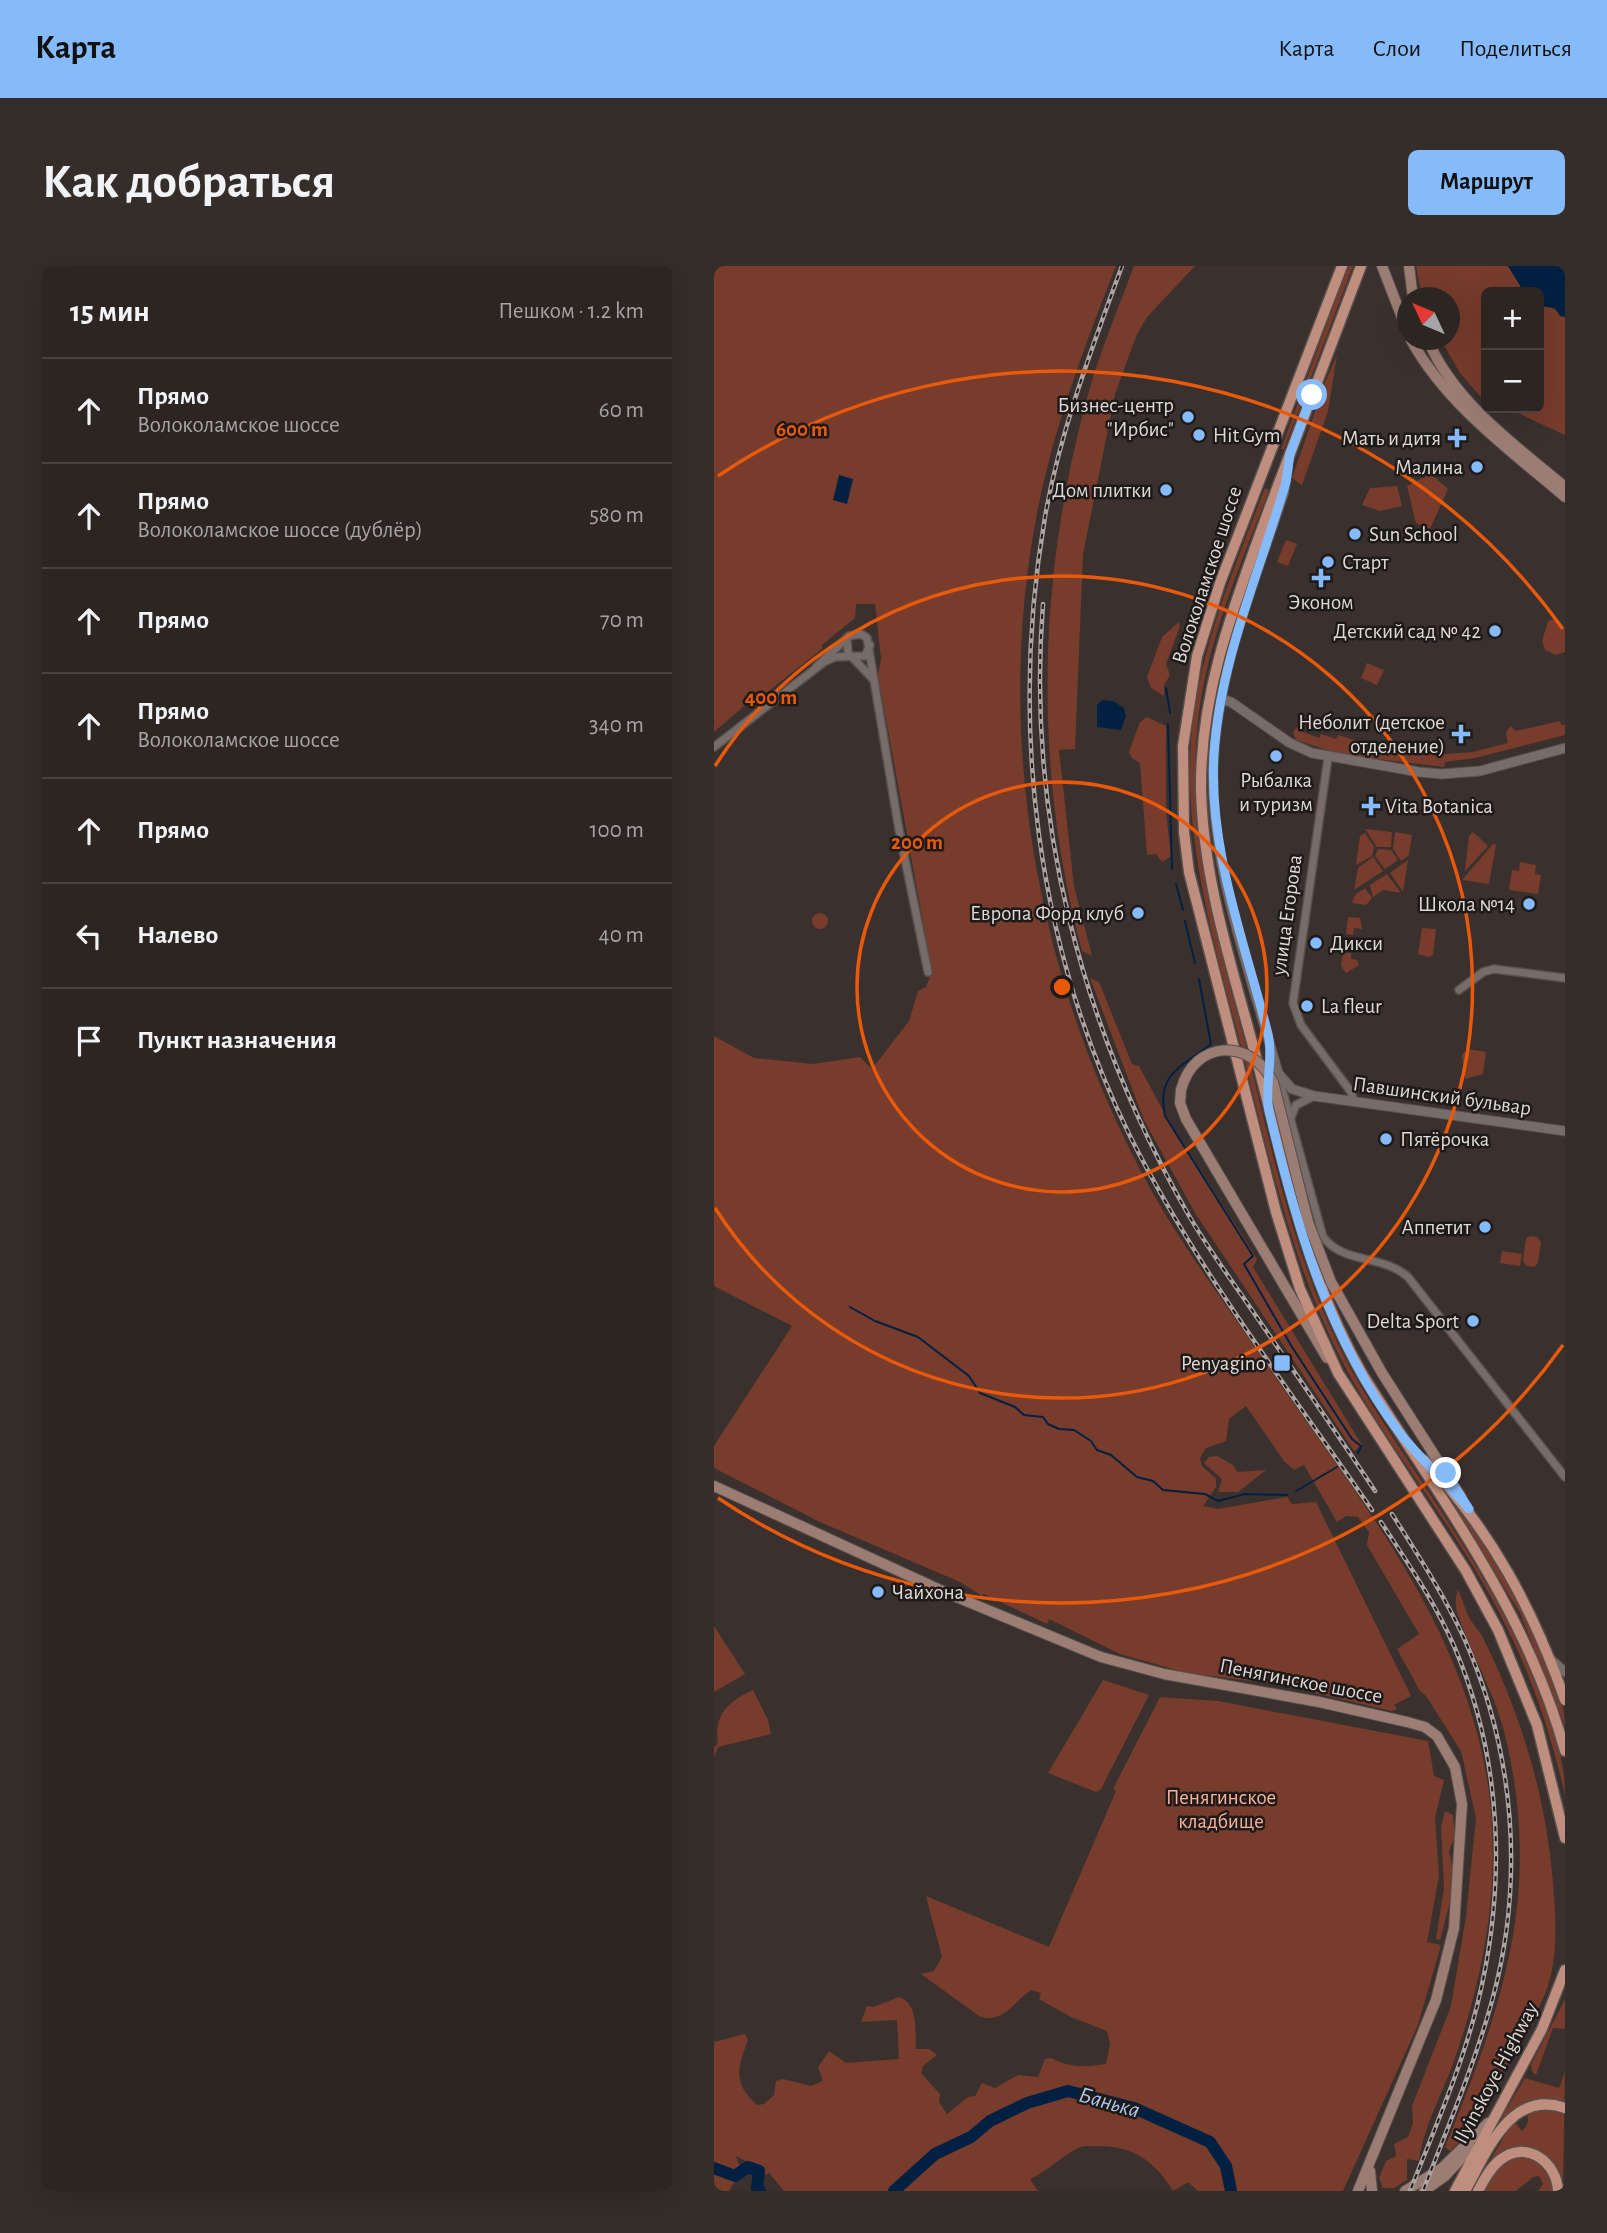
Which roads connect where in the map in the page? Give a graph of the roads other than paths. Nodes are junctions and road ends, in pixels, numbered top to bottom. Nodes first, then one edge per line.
1 (1342, 266) edge
2 (1361, 266) edge
3 (1382, 266) edge
4 (1409, 266) edge
5 (1412, 287) edge
6 (1397, 305) edge
7 (1418, 350) edge
8 (1434, 350) edge
9 (1290, 454) junction
10 (1565, 487) edge
11 (1565, 497) edge
12 (849, 636) junction
13 (870, 644) junction
14 (852, 657) junction
15 (816, 667) junction
16 (873, 680) junction
17 (1221, 699) junction
18 (714, 747) edge
19 (1565, 748) edge
20 (1328, 758) junction
21 (928, 972) dead end
22 (1565, 978) edge
23 (1459, 990) dead end
24 (1269, 1038) junction
25 (1278, 1073) junction
26 (1314, 1096) junction
27 (1354, 1102) junction
28 (1268, 1107) junction
29 (1291, 1121) junction
30 (1565, 1131) edge
31 (1338, 1373) junction
32 (1399, 1432) junction
33 (1565, 1477) edge
34 (714, 1486) edge
35 (1469, 1509) junction
36 (1548, 1657) junction
37 (1565, 1672) edge
38 (1565, 1700) edge
39 (1565, 1751) edge
40 (1565, 1838) edge
41 (1565, 1970) edge
42 (1502, 2102) junction
43 (1565, 2108) edge
44 (1482, 2130) junction
45 (1370, 2162) junction
46 (1356, 2191) edge
47 (1372, 2191) edge
48 (1405, 2191) edge
49 (1424, 2191) edge
50 (1455, 2191) edge
51 (1465, 2191) edge
52 (1478, 2191) edge
53 (1558, 2191) edge

1 - 31 main road, Волоколамское шоссе
2 - 9 main road, Волоколамское шоссе
3 - 6 main road
4 - 5 main road
7 - 11 main road
8 - 10 main road
9 - 17 street
9 - 28 main road, Волоколамское шоссе
12 - 13 street
12 - 14 street
12 - 15 street
13 - 14 street
13 - 16 street
14 - 15 street
14 - 16 street
15 - 18 street
16 - 21 street
17 - 20 street
17 - 24 street
19 - 20 street
20 - 27 street, улица Егорова
22 - 23 street
24 - 25 street
24 - 28 street
25 - 26 street, Павшинский бульвар
25 - 29 street
26 - 27 street, Павшинский бульвар
26 - 29 street
27 - 30 street, Павшинский бульвар
28 - 32 main road, Волоколамское шоссе
29 - 33 street
31 - 35 main road, bridge
31 - 40 main road, Волоколамское шоссе
32 - 35 main road
32 - 39 main road, Волоколамское шоссе
34 - 45 main road, Пенягинское шоссе
35 - 36 main road
36 - 37 street
36 - 38 main road
41 - 42 main road, Ilyinskoye Highway
42 - 44 main road
42 - 50 main road, Ilyinskoye Highway
43 - 51 main road
44 - 48 main road
44 - 49 main road
45 - 46 main road
45 - 47 main road
52 - 53 main road

